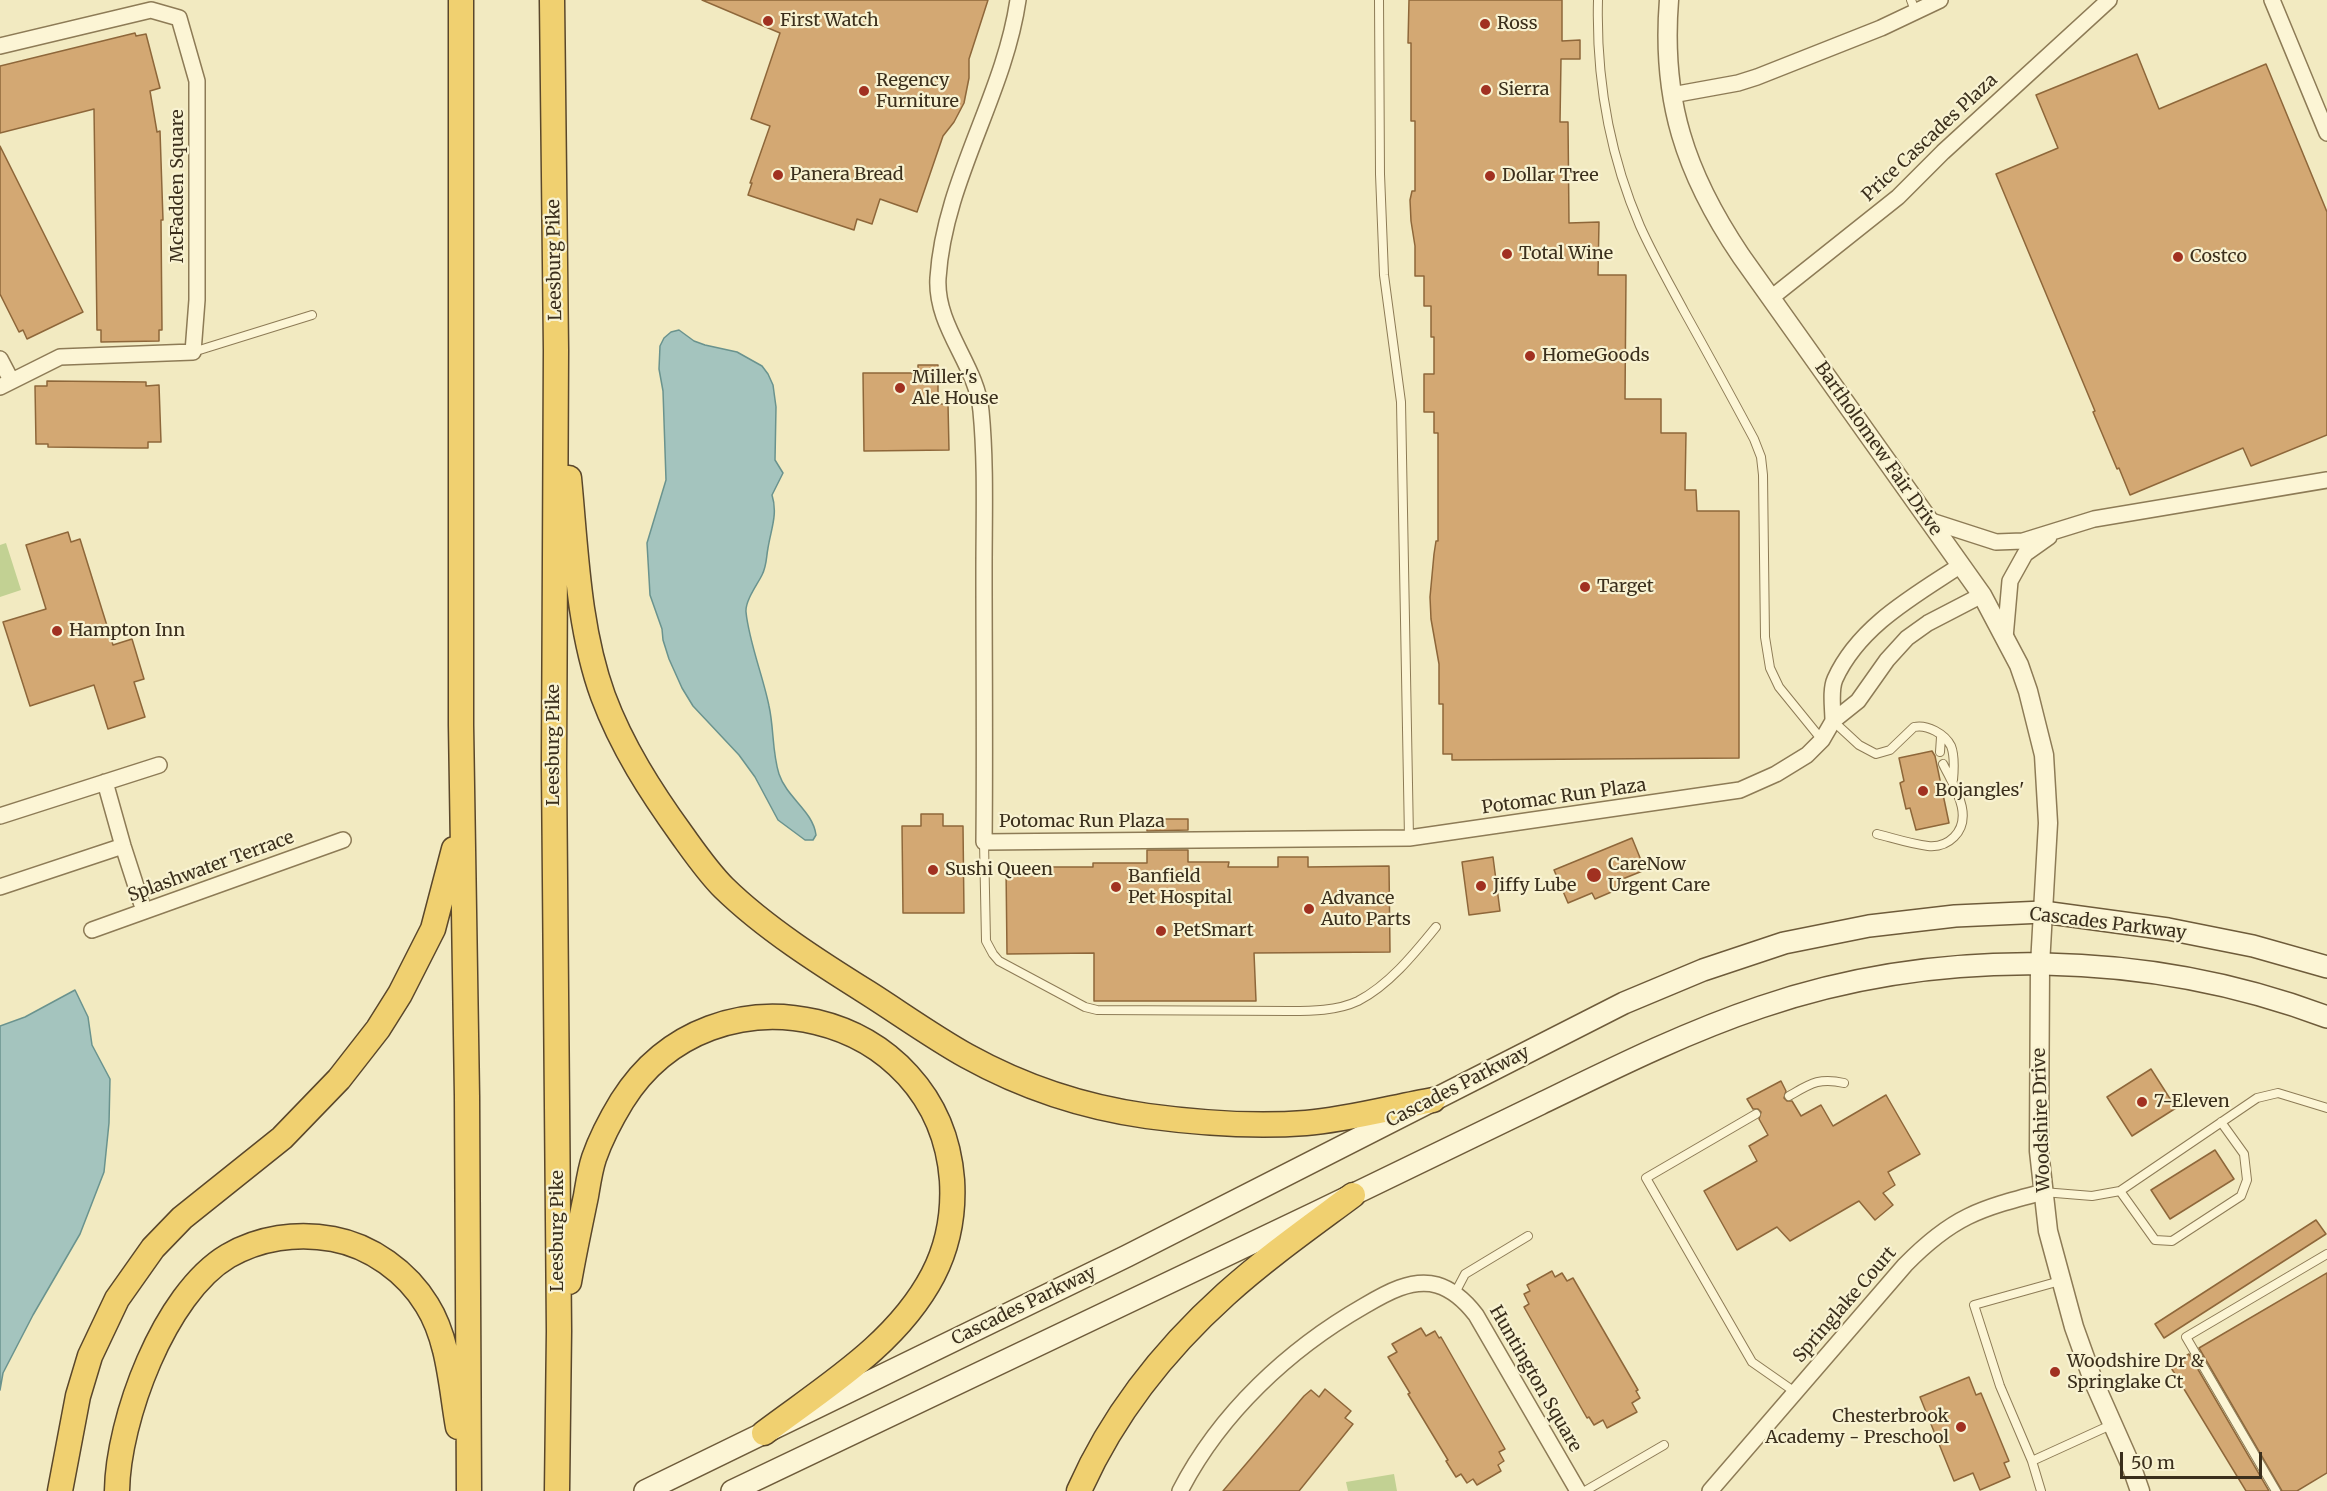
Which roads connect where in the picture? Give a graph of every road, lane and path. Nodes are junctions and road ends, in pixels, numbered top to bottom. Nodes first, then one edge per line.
1 (461, 0) edge
2 (552, 0) edge
3 (1018, 0) edge
4 (1379, 0) edge
5 (1598, 0) edge
6 (1669, 0) edge
7 (1940, 0) edge
8 (2109, 0) edge
9 (2272, 0) edge
10 (1913, 6) edge
11 (0, 46) edge
12 (1672, 95) junction
13 (2327, 133) edge
14 (1771, 297) junction
15 (312, 315) dead end
16 (556, 350) junction
17 (193, 352) junction
18 (0, 358) edge
19 (6, 384) edge
20 (2327, 480) edge
21 (1928, 520) junction
22 (2059, 530) junction
23 (1961, 565) junction
24 (1982, 595) junction
25 (2006, 638) junction
26 (1833, 721) junction
27 (461, 725) junction
28 (1941, 737) junction
29 (1822, 740) junction
30 (1940, 752) dead end
31 (1943, 764) dead end
32 (159, 765) dead end
33 (1953, 780) junction
34 (105, 782) junction
35 (0, 816) edge
36 (1877, 834) dead end
37 (1408, 838) junction
38 (343, 840) dead end
39 (984, 842) junction
40 (123, 846) junction
41 (0, 887) edge
42 (144, 911) junction
43 (2043, 912) junction
44 (1436, 927) dead end
45 (92, 930) dead end
46 (2040, 965) junction
47 (2327, 967) edge
48 (2327, 1017) edge
49 (1844, 1083) dead end
50 (1789, 1096) dead end
51 (1433, 1100) junction
52 (2327, 1108) edge
53 (1756, 1114) dead end
54 (2222, 1122) junction
55 (2120, 1191) junction
56 (2043, 1192) junction
57 (1353, 1195) junction
58 (1528, 1236) dead end
59 (2327, 1254) edge
60 (2060, 1281) junction
61 (1455, 1293) junction
62 (559, 1331) junction
63 (1795, 1392) junction
64 (2113, 1424) junction
65 (764, 1433) junction
66 (1664, 1445) dead end
67 (2032, 1461) junction
68 (60, 1491) edge
69 (117, 1491) edge
70 (469, 1491) edge
71 (557, 1491) edge
72 (645, 1491) edge
73 (732, 1491) edge
74 (1079, 1491) edge
75 (1180, 1491) edge
76 (1578, 1491) edge
77 (1585, 1491) edge
78 (1710, 1491) edge
79 (2041, 1491) edge
80 (2140, 1491) edge
81 (2276, 1491) edge

1 - 27 highway
2 - 16 highway, Leesburg Pike
3 - 39 street, Potomac Run Plaza
4 - 37 lane
5 - 29 lane
6 - 12 street, Bartholomew Fair Drive
7 - 10 street
8 - 14 street, Price Cascades Plaza
9 - 13 street
10 - 12 street
11 - 17 street, McFadden Square
12 - 14 street, Bartholomew Fair Drive
14 - 21 street, Bartholomew Fair Drive
15 - 17 lane
16 - 51 highway
16 - 62 highway, Leesburg Pike
17 - 19 street
18 - 19 street
20 - 22 street
21 - 22 street
21 - 23 street, Bartholomew Fair Drive
22 - 25 street
23 - 24 street, Bartholomew Fair Drive
23 - 26 street, Potomac Run Plaza
24 - 25 street, Bartholomew Fair Drive
24 - 26 street, Potomac Run Plaza
25 - 43 street, Bartholomew Fair Drive
26 - 28 lane
26 - 29 street, Potomac Run Plaza
27 - 68 highway
27 - 70 highway
28 - 30 lane
28 - 33 lane
29 - 37 street, Potomac Run Plaza
31 - 33 lane
32 - 34 street
33 - 36 lane
34 - 35 street
34 - 40 street
37 - 39 street, Potomac Run Plaza
38 - 42 street, Splashwater Terrace
39 - 44 lane
40 - 41 street
40 - 42 street
42 - 45 street, Splashwater Terrace
43 - 46 street, Woodshire Drive
43 - 47 main road, Cascades Parkway
43 - 51 main road, Cascades Parkway
46 - 48 main road
46 - 56 street, Woodshire Drive
46 - 57 main road
49 - 50 lane
51 - 65 main road, Cascades Parkway
52 - 54 lane
53 - 63 lane
54 - 55 lane
54 - 55 lane
55 - 56 lane
56 - 60 street, Woodshire Drive
56 - 63 street, Springlake Court
57 - 73 main road
57 - 74 highway
58 - 61 lane
59 - 81 lane
60 - 64 street, Woodshire Drive
60 - 67 lane
61 - 75 street, Huntington Square
61 - 76 street, Huntington Square
62 - 65 highway
62 - 71 highway, Leesburg Pike
63 - 78 street, Springlake Court
64 - 67 lane
64 - 80 street, Woodshire Drive
65 - 72 main road, Cascades Parkway
66 - 77 lane
67 - 79 lane
69 - 70 highway

